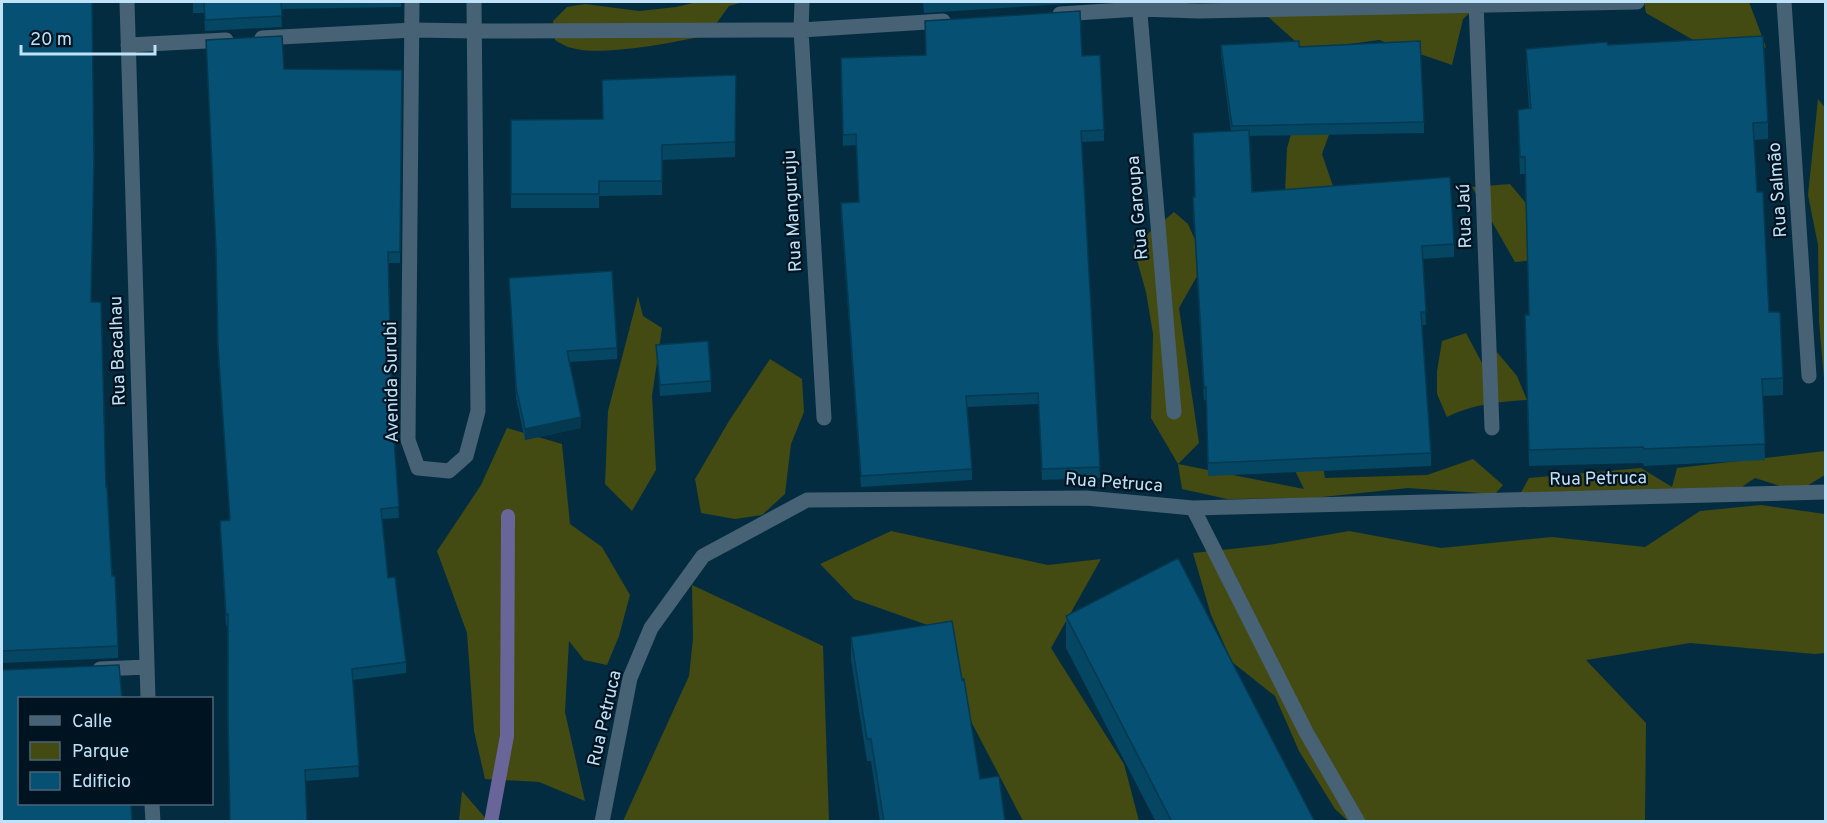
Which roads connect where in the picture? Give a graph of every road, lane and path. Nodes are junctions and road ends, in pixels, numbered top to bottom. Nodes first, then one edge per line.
1 (127, 2) edge
2 (412, 2) edge
3 (474, 2) edge
4 (802, 2) edge
5 (1637, 2) edge
6 (1784, 2) edge
7 (1476, 4) edge
8 (1139, 5) edge
9 (1046, 15) edge
10 (952, 21) edge
11 (413, 30) junction
12 (801, 30) junction
13 (475, 31) junction
14 (128, 45) junction
15 (1809, 376) dead end
16 (1174, 412) dead end
17 (824, 418) dead end
18 (1492, 428) dead end
19 (1826, 492) edge
20 (1193, 508) junction
21 (147, 667) junction
22 (83, 669) edge
23 (148, 697) edge
24 (152, 805) edge
25 (153, 822) edge
26 (602, 822) edge
27 (1358, 822) edge

1 - 14 street, Rua Bacalhau
2 - 11 street, Avenida Surubi
3 - 13 street, Avenida Surubi
4 - 12 street, Rua Manguruju
5 - 7 street
6 - 15 street, Rua Salmão
7 - 8 street
7 - 18 street, Rua Jaú
8 - 9 street
8 - 16 street, Rua Garoupa
10 - 12 street
11 - 13 street
11 - 13 street, Avenida Surubi
11 - 14 street
12 - 13 street
12 - 17 street, Rua Manguruju
14 - 21 street, Rua Bacalhau
19 - 20 street, Rua Petruca
20 - 26 street, Rua Petruca
20 - 27 street
21 - 22 street
21 - 23 street, Rua Bacalhau
24 - 25 street

